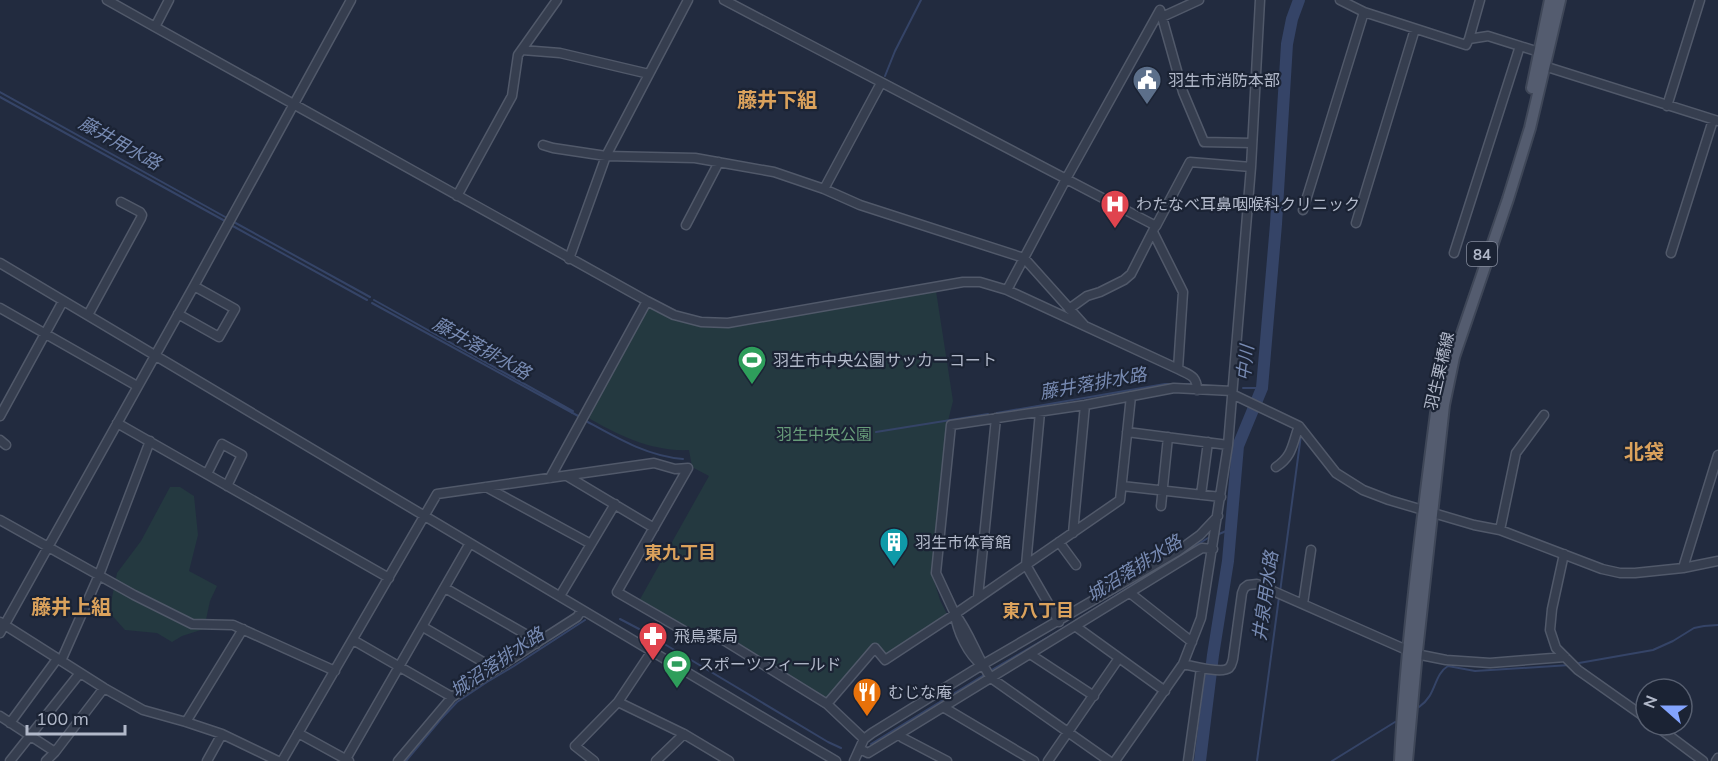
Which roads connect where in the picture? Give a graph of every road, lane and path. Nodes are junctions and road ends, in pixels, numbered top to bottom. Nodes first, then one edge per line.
1 (106, 0) edge
2 (169, 0) edge
3 (351, 0) edge
4 (557, 0) edge
5 (688, 0) edge
6 (724, 0) edge
7 (1157, 0) edge
8 (1199, 0) edge
9 (1260, 0) edge
10 (1340, 0) edge
11 (1480, 0) edge
12 (1550, 0) edge
13 (1560, 0) edge
14 (1700, 0) edge
15 (1364, 12) junction
16 (1161, 13) junction
17 (155, 27) junction
18 (1415, 29) junction
19 (1469, 39) junction
20 (1520, 46) junction
21 (522, 50) junction
22 (1539, 52) junction
23 (1544, 66) junction
24 (649, 74) junction
25 (881, 83) junction
26 (293, 105) junction
27 (1667, 106) junction
28 (1716, 121) edge
29 (1252, 143) junction
30 (543, 145) dead end
31 (606, 156) junction
32 (718, 162) junction
33 (1251, 167) junction
34 (1066, 179) junction
35 (824, 189) junction
36 (458, 196) junction
37 (121, 202) dead end
38 (1303, 210) dead end
39 (1356, 223) dead end
40 (686, 225) dead end
41 (1154, 229) junction
42 (1454, 253) dead end
43 (1671, 253) dead end
44 (1024, 258) junction
45 (569, 259) junction
46 (0, 263) edge
47 (194, 286) junction
48 (1007, 290) junction
49 (63, 301) junction
50 (647, 302) junction
51 (0, 308) edge
52 (1069, 309) junction
53 (178, 314) junction
54 (88, 315) junction
55 (1086, 328) junction
56 (46, 334) junction
57 (155, 355) junction
58 (1178, 369) junction
59 (137, 386) junction
60 (1197, 390) junction
61 (1232, 392) junction
62 (1131, 396) junction
63 (1085, 405) junction
64 (1040, 411) junction
65 (1544, 415) dead end
66 (0, 416) edge
67 (996, 418) junction
68 (117, 423) junction
69 (1299, 426) junction
70 (1127, 432) junction
71 (1168, 437) junction
72 (150, 441) junction
73 (1208, 442) junction
74 (1228, 445) junction
75 (1718, 455) edge
76 (1276, 467) dead end
77 (207, 474) junction
78 (567, 476) junction
79 (549, 478) junction
80 (227, 486) junction
81 (1122, 486) junction
82 (486, 487) junction
83 (1163, 490) junction
84 (1201, 495) junction
85 (1221, 497) junction
86 (615, 504) junction
87 (1161, 506) dead end
88 (1428, 511) junction
89 (424, 516) junction
90 (1218, 516) junction
91 (0, 520) edge
92 (654, 528) junction
93 (1500, 530) junction
94 (1073, 533) junction
95 (1059, 542) junction
96 (470, 543) junction
97 (591, 544) junction
98 (49, 547) junction
99 (1213, 549) junction
100 (1311, 550) dead end
101 (1564, 554) junction
102 (1718, 561) edge
103 (1026, 565) junction
104 (1076, 565) dead end
105 (1683, 568) junction
106 (99, 575) junction
107 (389, 578) junction
108 (445, 588) junction
109 (1130, 593) junction
110 (560, 597) junction
111 (978, 597) junction
112 (1303, 604) junction
113 (582, 609) junction
114 (955, 614) junction
115 (1067, 617) junction
116 (1059, 622) junction
117 (2, 623) edge
118 (423, 627) junction
119 (1074, 627) junction
120 (243, 629) junction
121 (0, 633) edge
122 (353, 639) junction
123 (1192, 642) junction
124 (536, 644) junction
125 (652, 651) junction
126 (1413, 653) junction
127 (1030, 654) junction
128 (1565, 657) junction
129 (1119, 658) junction
130 (59, 660) junction
131 (1183, 664) junction
132 (982, 665) junction
133 (399, 666) junction
134 (1204, 668) junction
135 (494, 670) junction
136 (335, 671) junction
137 (80, 673) junction
138 (991, 678) junction
139 (104, 688) junction
140 (1165, 692) junction
141 (1094, 696) junction
142 (452, 698) junction
143 (618, 702) junction
144 (827, 704) junction
145 (943, 707) junction
146 (1634, 710) edge
147 (0, 716) edge
148 (186, 722) junction
149 (10, 723) junction
150 (298, 733) junction
151 (1069, 733) junction
152 (684, 734) junction
153 (899, 734) junction
154 (222, 735) junction
155 (31, 736) junction
156 (1671, 737) edge
157 (864, 739) junction
158 (860, 749) junction
159 (53, 757) edge
160 (332, 757) edge
161 (284, 760) edge
162 (348, 760) edge
163 (832, 760) edge
164 (10, 761) edge
165 (207, 761) edge
166 (398, 761) edge
167 (594, 761) edge
168 (656, 761) edge
169 (729, 761) edge
170 (854, 761) edge
171 (947, 761) edge
172 (1034, 761) edge
173 (1048, 761) edge
174 (1110, 761) edge
175 (1115, 761) edge
176 (1188, 761) edge
177 (1400, 761) edge
178 (1407, 761) edge
179 (1703, 761) edge

1 - 17 street
2 - 17 street
3 - 26 street
4 - 21 street
5 - 24 street
6 - 25 street
7 - 16 street
8 - 16 street
9 - 29 street
10 - 15 street
11 - 19 street
12 - 22 main road, 羽生栗橋線 / 84
13 - 23 main road, 羽生栗橋線 / 84
14 - 27 street
15 - 18 street
15 - 38 street
16 - 29 street
16 - 34 street
17 - 26 street
18 - 19 street
18 - 39 street
19 - 20 street
20 - 22 street
20 - 42 street
21 - 24 street
21 - 36 street
22 - 88 main road, 羽生栗橋線 / 84
23 - 27 street
23 - 88 main road, 羽生栗橋線 / 84
24 - 31 street
25 - 34 street
25 - 35 street
26 - 36 street
26 - 47 street
27 - 28 street
28 - 43 street
29 - 33 street
30 - 31 street
31 - 32 street
31 - 45 street
32 - 35 street
32 - 40 street
33 - 41 street
33 - 61 street
34 - 41 street
34 - 44 street
35 - 44 street
36 - 45 street
37 - 54 street
41 - 52 street
41 - 58 street
44 - 48 street
44 - 52 street
45 - 50 street
46 - 49 street
47 - 53 street
47 - 53 street
48 - 50 street
48 - 55 street
49 - 54 street
49 - 56 street
50 - 79 street
51 - 56 street
52 - 55 street
53 - 57 street
54 - 57 street
55 - 58 street
56 - 59 street
56 - 66 street
57 - 59 street
57 - 89 street
58 - 60 street
59 - 68 street
60 - 61 street
60 - 62 street
61 - 69 street
61 - 74 street
62 - 63 street
62 - 70 street
63 - 64 street
63 - 94 street
64 - 67 street
64 - 103 street
65 - 93 street
67 - 111 street
67 - 114 street
68 - 72 street
68 - 98 street
69 - 76 street
69 - 88 street
70 - 71 street
70 - 81 street
71 - 73 street
71 - 83 street
72 - 77 street
72 - 106 street
73 - 74 street
73 - 84 street
74 - 85 street
75 - 105 street
77 - 80 street
77 - 80 street
78 - 79 street
78 - 86 street
78 - 92 street
79 - 82 street
80 - 107 street
81 - 83 street
81 - 94 street
82 - 89 street
82 - 97 street
83 - 84 street
83 - 87 street
84 - 85 street
85 - 90 street
86 - 92 street
86 - 97 street
88 - 93 street
88 - 126 main road, 羽生栗橋線 / 84
89 - 96 street
89 - 107 street
90 - 99 street
90 - 115 street
91 - 98 street
92 - 144 street
93 - 101 street
94 - 95 street
95 - 103 street
95 - 104 street
96 - 108 street
96 - 110 street
97 - 110 street
98 - 106 street
98 - 117 street
99 - 109 street
99 - 123 street
100 - 112 street
101 - 105 street
101 - 128 street
102 - 105 street
103 - 111 street
103 - 116 street
106 - 120 street
106 - 130 street
107 - 122 street
108 - 118 street
108 - 124 street
109 - 119 street
109 - 123 street
110 - 113 street
111 - 114 street
112 - 126 street
112 - 134 street
113 - 124 street
113 - 125 street
114 - 132 street
114 - 144 street
115 - 116 street
115 - 119 street
116 - 132 street
117 - 121 street
117 - 130 street
118 - 133 street
118 - 135 street
119 - 127 street
119 - 129 street
120 - 136 street
120 - 148 street
122 - 133 street
122 - 136 street
123 - 131 street
124 - 135 street
125 - 143 street
125 - 163 street
126 - 128 street
126 - 177 main road, 羽生栗橋線 / 84
126 - 178 main road, 羽生栗橋線 / 84
127 - 138 street
127 - 141 street
128 - 146 street
129 - 140 street
129 - 141 street
130 - 137 street
130 - 149 street
131 - 134 street
131 - 140 street
132 - 138 street
132 - 157 street
133 - 142 street
133 - 162 street
134 - 176 street
135 - 142 street
136 - 150 street
137 - 139 street
137 - 155 street
138 - 145 street
138 - 151 street
139 - 148 street
139 - 159 street
140 - 175 street
141 - 151 street
142 - 166 street
143 - 152 street
143 - 167 street
144 - 157 street
145 - 153 street
145 - 172 street
147 - 149 street
148 - 154 street
149 - 155 street
150 - 160 street
150 - 161 street
151 - 173 street
151 - 174 street
152 - 168 street
152 - 169 street
153 - 158 street
153 - 171 street
154 - 161 street
154 - 165 street
155 - 159 street
155 - 164 street
156 - 179 street
157 - 158 street
158 - 170 street
160 - 162 street

